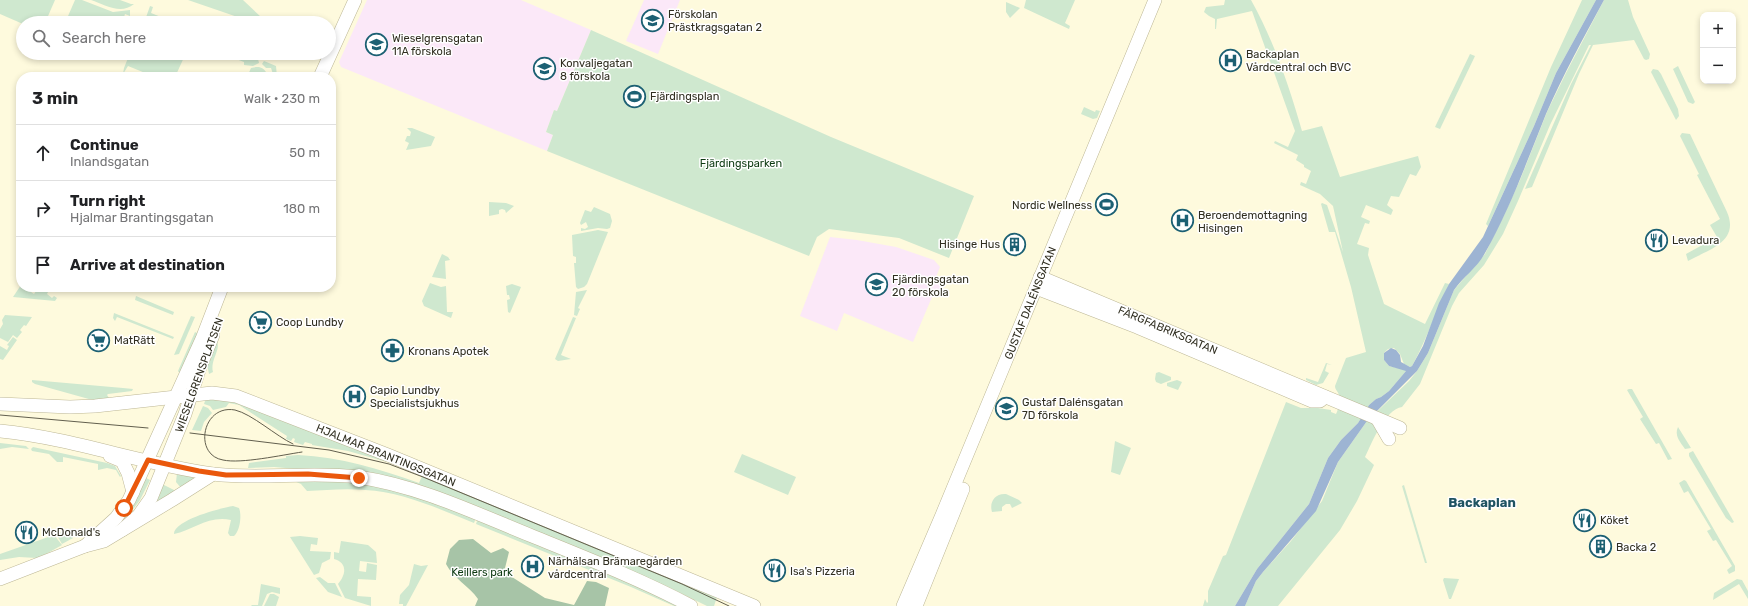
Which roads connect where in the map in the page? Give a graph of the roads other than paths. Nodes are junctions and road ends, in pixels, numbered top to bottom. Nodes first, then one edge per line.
1 (354, 0) edge
2 (1155, 0) edge
3 (1164, 0) edge
4 (336, 41) edge
5 (328, 60) edge
6 (322, 72) edge
7 (1042, 284) junction
8 (220, 292) edge
9 (230, 292) edge
10 (191, 395) junction
11 (176, 397) junction
12 (0, 404) edge
13 (1378, 420) junction
14 (1400, 428) dead end
15 (0, 431) edge
16 (1388, 439) dead end
17 (82, 446) junction
18 (148, 460) junction
19 (165, 464) junction
20 (213, 474) junction
21 (133, 492) junction
22 (122, 530) junction
23 (85, 546) junction
24 (0, 579) edge
25 (691, 606) edge
26 (754, 606) edge
27 (903, 606) edge
28 (916, 606) edge

1 - 4 street
2 - 7 street, GUSTAF DALÉNSGATAN
3 - 7 street, GUSTAF DALÉNSGATAN
5 - 6 street
7 - 13 street, FÄRGFABRIKSGATAN
7 - 27 street, GUSTAF DALÉNSGATAN
7 - 28 street, GUSTAF DALÉNSGATAN
8 - 11 street, WIESELGRENSPLATSEN
9 - 10 street, WIESELGRENSPLATSEN
10 - 11 street, HJALMAR BRANTINGSGATAN
10 - 19 street, WIESELGRENSPLATSEN
10 - 26 street, HJALMAR BRANTINGSGATAN
11 - 12 street, HJALMAR BRANTINGSGATAN
11 - 18 street, WIESELGRENSPLATSEN
13 - 14 street, FÄRGFABRIKSGATAN
13 - 16 street
15 - 17 street, HJALMAR BRANTINGSGATAN
17 - 18 street, HJALMAR BRANTINGSGATAN
17 - 21 street
18 - 19 street, HJALMAR BRANTINGSGATAN
18 - 21 street, WIESELGRENSPLATSEN
19 - 20 street, HJALMAR BRANTINGSGATAN
19 - 22 street, WIESELGRENSPLATSEN
20 - 22 street
20 - 25 street, HJALMAR BRANTINGSGATAN
21 - 23 street, WIESELGRENSPLATSEN
22 - 23 street
23 - 24 street

